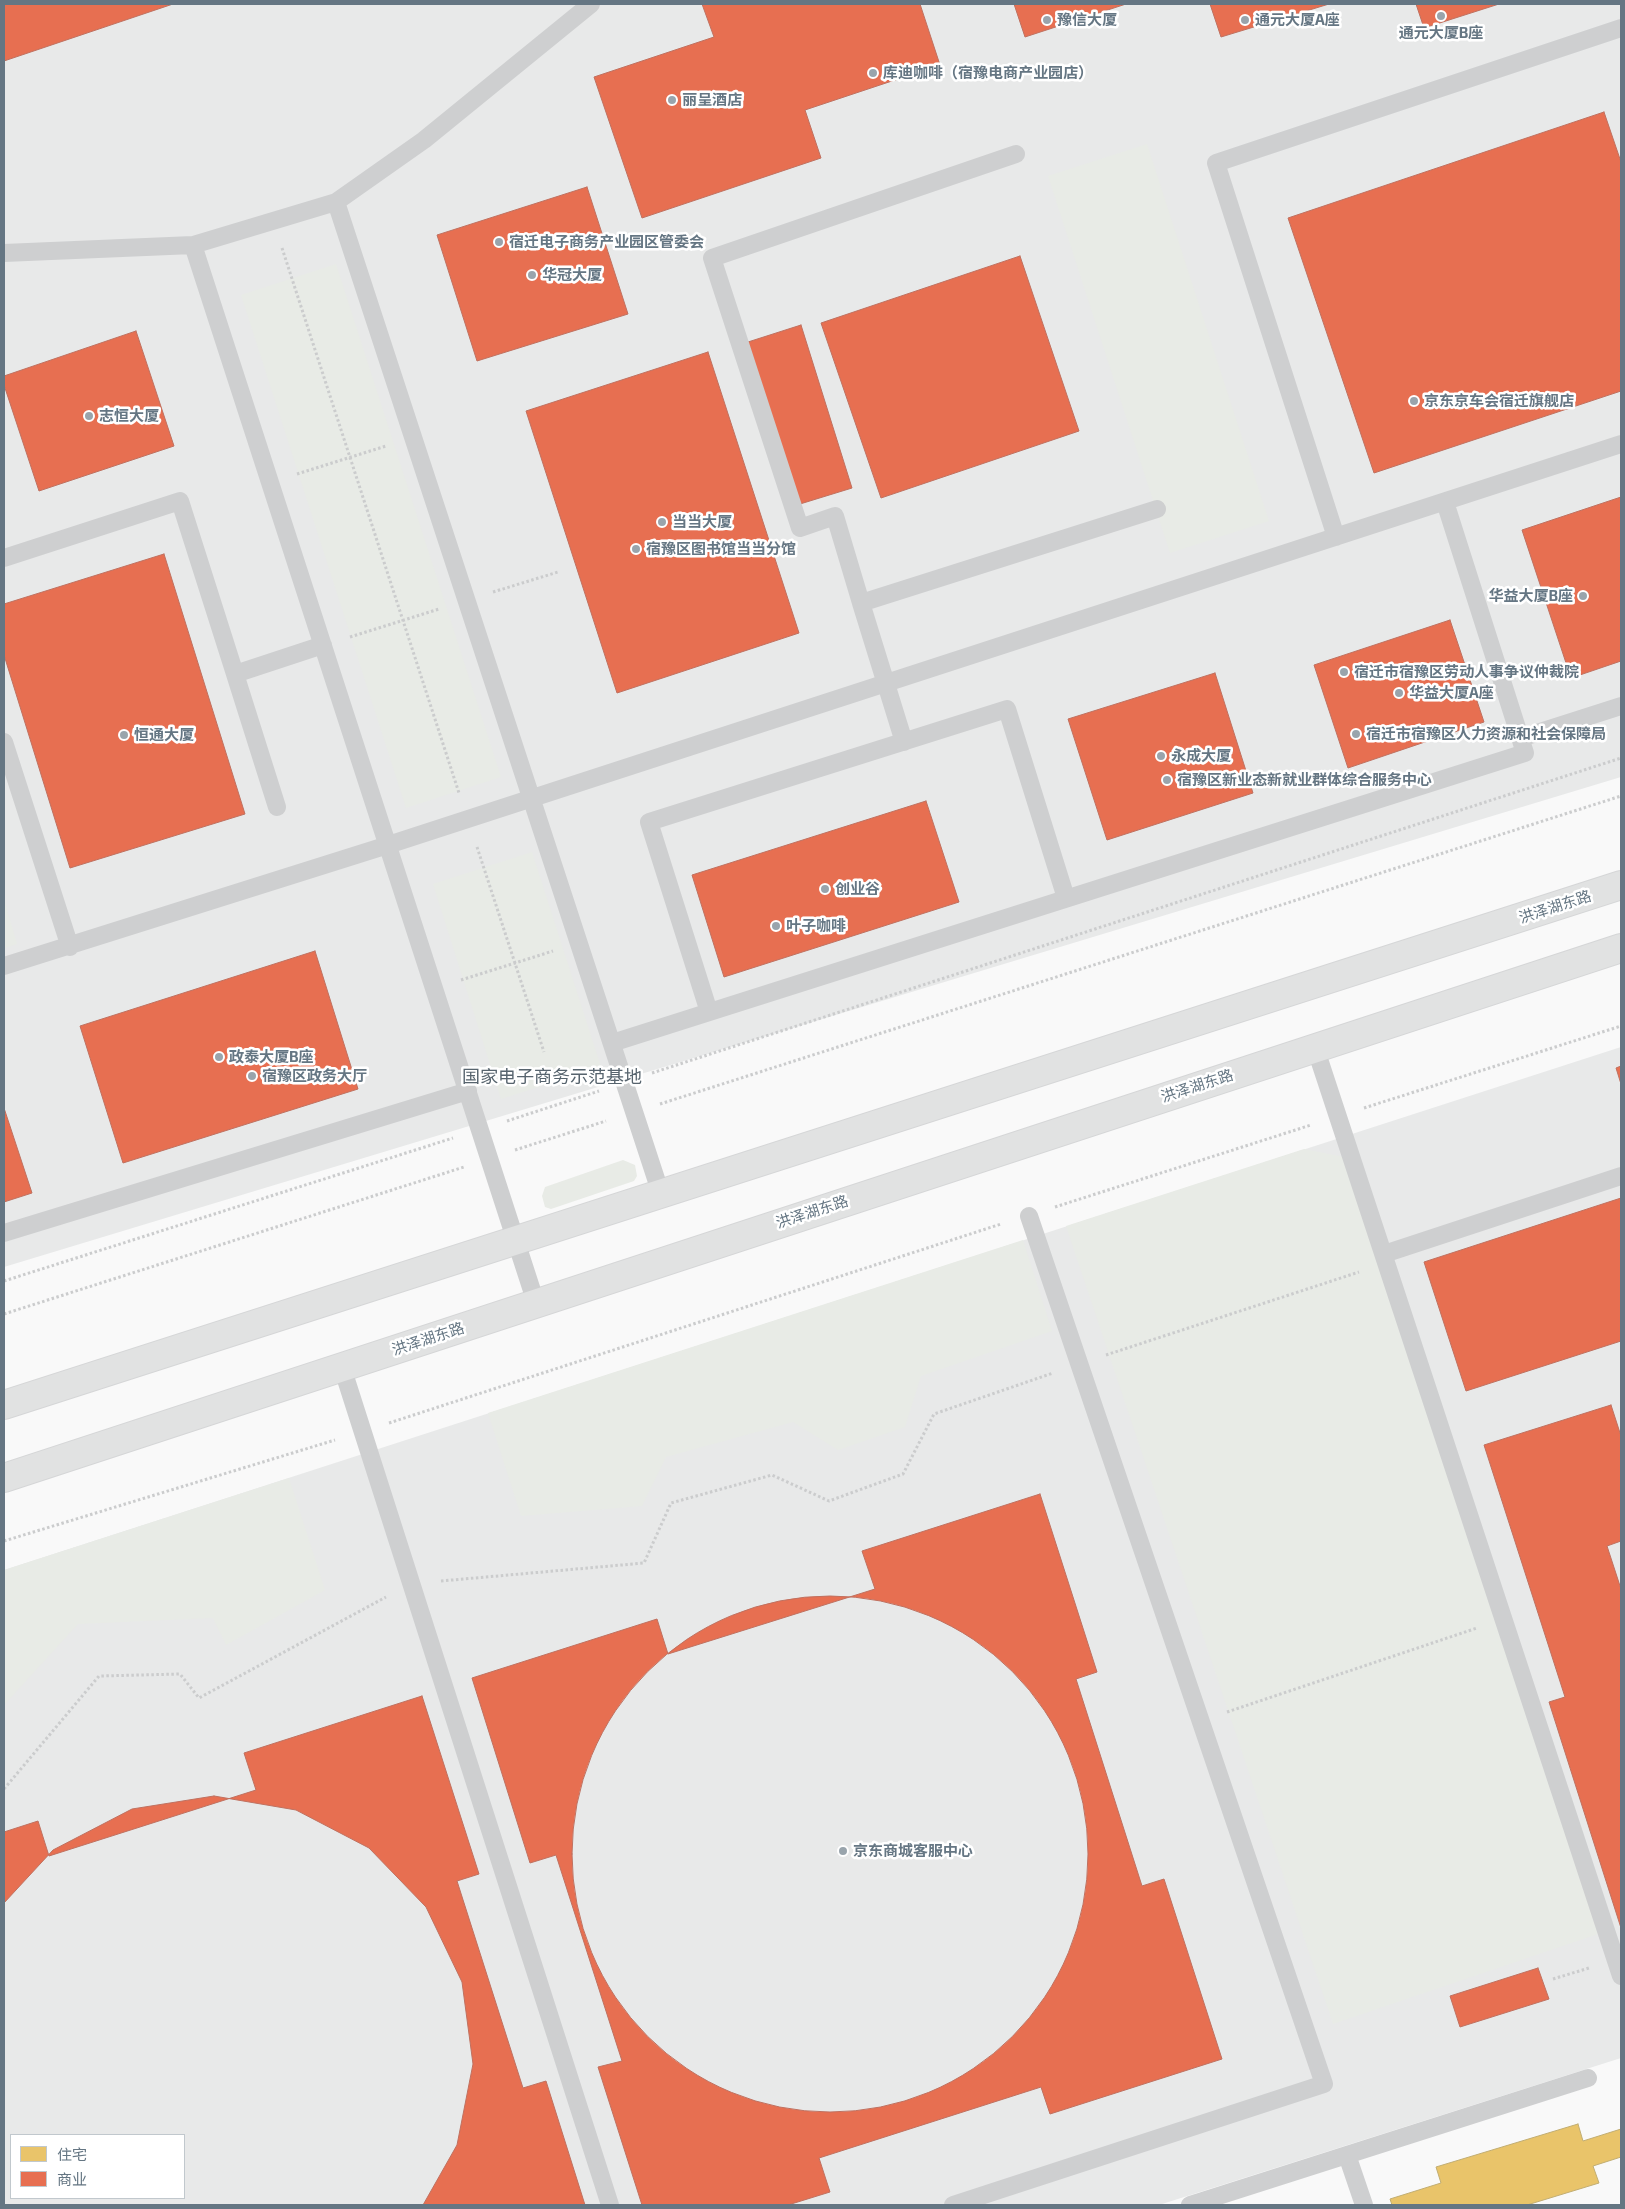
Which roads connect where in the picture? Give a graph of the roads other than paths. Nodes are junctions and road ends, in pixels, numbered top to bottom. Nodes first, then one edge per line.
1 (590, 4) edge
2 (1621, 28) edge
3 (1016, 154) dead end
4 (336, 202) junction
5 (193, 245) junction
6 (4, 253) edge
7 (1621, 444) edge
8 (1445, 502) junction
9 (1157, 508) dead end
10 (1336, 537) junction
11 (4, 558) edge
12 (861, 603) junction
13 (323, 645) junction
14 (235, 674) junction
15 (886, 684) junction
16 (1621, 706) edge
17 (1521, 738) junction
18 (4, 742) edge
19 (904, 742) junction
20 (532, 798) junction
21 (277, 807) dead end
22 (388, 845) junction
23 (1621, 885) edge
24 (1066, 898) junction
25 (70, 947) junction
26 (1621, 948) edge
27 (4, 966) edge
28 (710, 1012) junction
29 (612, 1043) junction
30 (1316, 1047) junction
31 (468, 1091) junction
32 (1621, 1176) edge
33 (661, 1194) junction
34 (1029, 1216) road end
35 (4, 1233) edge
36 (516, 1240) junction
37 (1385, 1258) junction
38 (536, 1303) junction
39 (342, 1367) junction
40 (4, 1405) edge
41 (4, 1478) edge
42 (1621, 1976) edge
43 (1588, 2078) dead end
44 (1347, 2155) junction
45 (610, 2205) edge
46 (953, 2205) edge
47 (1190, 2205) edge
48 (1364, 2205) edge

1 - 4 lane
2 - 10 lane
3 - 12 lane
4 - 5 lane
4 - 20 lane
5 - 6 lane
5 - 13 lane
7 - 8 lane
8 - 10 lane
8 - 17 lane
9 - 12 lane
10 - 15 lane
11 - 14 lane
12 - 15 lane
13 - 14 lane
13 - 22 lane
14 - 21 lane
15 - 19 lane
15 - 20 lane
16 - 17 lane
17 - 24 lane
18 - 25 lane
19 - 24 lane
19 - 28 lane
20 - 22 lane
20 - 29 lane
22 - 25 lane
22 - 31 lane
23 - 33 main road, 洪泽湖东路
24 - 28 lane
25 - 27 lane
26 - 30 main road, 洪泽湖东路
28 - 29 lane
29 - 33 lane
30 - 37 lane
30 - 38 main road, 洪泽湖东路
31 - 35 lane
31 - 36 lane
32 - 37 lane
33 - 36 main road, 洪泽湖东路
34 - 46 lane
36 - 38 lane
36 - 40 main road, 洪泽湖东路
37 - 42 lane
38 - 39 main road, 洪泽湖东路
39 - 41 main road, 洪泽湖东路
39 - 45 lane
43 - 44 lane
44 - 47 lane
44 - 48 lane

